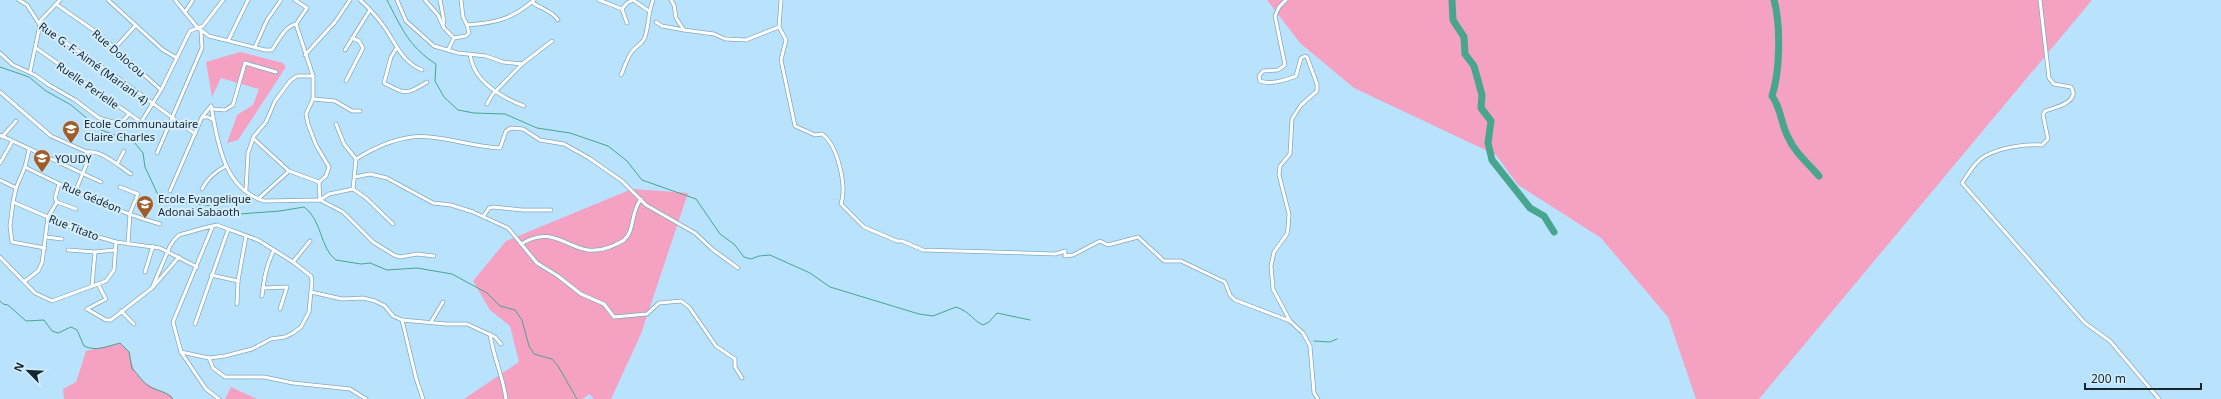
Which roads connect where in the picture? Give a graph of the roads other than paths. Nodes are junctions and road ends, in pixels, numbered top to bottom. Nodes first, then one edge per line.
1 (19, 0) edge
2 (60, 0) edge
3 (108, 0) edge
4 (175, 0) edge
5 (193, 0) edge
6 (223, 0) edge
7 (248, 0) edge
8 (281, 0) edge
9 (295, 0) edge
10 (350, 0) edge
11 (360, 0) edge
12 (397, 0) edge
13 (425, 0) edge
14 (440, 0) edge
15 (461, 0) edge
16 (599, 0) edge
17 (653, 0) edge
18 (671, 0) edge
19 (781, 0) edge
20 (1286, 0) edge
21 (2040, 0) edge
22 (533, 1) edge
23 (56, 4) junction
24 (622, 8) junction
25 (370, 10) junction
26 (649, 10) junction
27 (185, 12) junction
28 (558, 20) dead end
29 (627, 22) dead end
30 (656, 22) dead end
31 (296, 24) junction
32 (40, 25) junction
33 (443, 25) junction
34 (467, 25) junction
35 (135, 26) junction
36 (197, 27) junction
37 (779, 27) junction
38 (684, 30) junction
39 (201, 31) junction
40 (352, 38) junction
41 (454, 38) junction
42 (229, 39) junction
43 (552, 41) dead end
44 (255, 47) junction
45 (36, 48) junction
46 (115, 48) junction
47 (396, 49) junction
48 (345, 50) dead end
49 (448, 50) junction
50 (0, 53) edge
51 (470, 54) junction
52 (306, 55) junction
53 (177, 58) junction
54 (522, 64) junction
55 (422, 70) dead end
56 (30, 72) junction
57 (276, 72) dead end
58 (313, 76) junction
59 (621, 76) dead end
60 (346, 81) dead end
61 (426, 82) dead end
62 (161, 90) junction
63 (496, 91) junction
64 (0, 92) edge
65 (313, 99) junction
66 (487, 104) dead end
67 (152, 105) junction
68 (524, 106) dead end
69 (212, 107) junction
70 (360, 111) dead end
71 (129, 114) junction
72 (202, 117) junction
73 (172, 118) junction
74 (214, 120) junction
75 (16, 122) dead end
76 (141, 122) junction
77 (336, 124) dead end
78 (138, 127) dead end
79 (195, 134) junction
80 (1, 136) edge
81 (253, 138) junction
82 (12, 142) junction
83 (29, 150) junction
84 (124, 150) dead end
85 (87, 152) junction
86 (157, 153) dead end
87 (356, 159) junction
88 (0, 163) edge
89 (117, 164) junction
90 (226, 166) junction
91 (25, 167) junction
92 (289, 171) junction
93 (83, 174) junction
94 (132, 174) dead end
95 (355, 177) junction
96 (0, 180) edge
97 (100, 182) dead end
98 (319, 182) junction
99 (59, 184) junction
100 (120, 187) dead end
101 (16, 188) junction
102 (202, 189) dead end
103 (353, 189) junction
104 (76, 190) junction
105 (246, 190) junction
106 (170, 192) dead end
107 (258, 199) junction
108 (641, 199) junction
109 (320, 200) junction
110 (13, 202) junction
111 (57, 202) junction
112 (76, 209) dead end
113 (551, 210) dead end
114 (130, 213) junction
115 (48, 217) junction
116 (483, 217) junction
117 (160, 224) dead end
118 (393, 224) dead end
119 (212, 228) junction
120 (228, 230) junction
121 (246, 236) junction
122 (46, 237) junction
123 (62, 239) dead end
124 (310, 241) dead end
125 (116, 242) junction
126 (128, 244) junction
127 (521, 244) junction
128 (153, 246) junction
129 (45, 248) junction
130 (68, 250) dead end
131 (116, 250) junction
132 (168, 250) junction
133 (274, 250) junction
134 (94, 252) junction
135 (434, 256) dead end
136 (0, 257) edge
137 (179, 257) junction
138 (293, 262) junction
139 (197, 267) junction
140 (738, 268) dead end
141 (145, 272) dead end
142 (212, 275) junction
143 (25, 281) junction
144 (238, 281) junction
145 (98, 284) junction
146 (92, 286) junction
147 (152, 288) junction
148 (263, 288) junction
149 (311, 292) junction
150 (262, 296) dead end
151 (443, 302) dead end
152 (237, 304) dead end
153 (280, 309) dead end
154 (121, 311) junction
155 (402, 320) junction
156 (1290, 321) junction
157 (431, 322) junction
158 (134, 324) dead end
159 (195, 324) dead end
160 (490, 334) junction
161 (501, 344) dead end
162 (181, 352) junction
163 (209, 358) junction
164 (742, 378) dead end
165 (219, 399) edge
166 (366, 399) edge
167 (423, 399) edge
168 (506, 399) edge
169 (1318, 399) edge
170 (2159, 399) edge

1 - 32 street, Rue G. F. Aimé (Mariani 4)
2 - 23 street
3 - 35 street
4 - 27 street
5 - 27 street
6 - 36 street
7 - 42 street
8 - 44 street
9 - 31 street
10 - 52 street
11 - 25 street
12 - 49 street
13 - 33 street
14 - 33 street
15 - 34 street
16 - 24 street
17 - 26 street
18 - 38 street
19 - 37 street
20 - 156 street
21 - 170 street
22 - 28 street
22 - 34 street
23 - 32 street
23 - 46 street, Rue Dolocou
24 - 26 street
24 - 29 street
25 - 40 street
25 - 47 street
26 - 59 street
27 - 36 street
30 - 38 street
31 - 44 street
31 - 52 street
32 - 45 street
32 - 67 street, Rue G. F. Aimé (Mariani 4)
33 - 41 street
34 - 41 street
35 - 46 street
35 - 53 street
36 - 39 street
36 - 53 street
37 - 38 street
37 - 156 street
39 - 42 street
39 - 73 street
40 - 48 street
40 - 60 street
41 - 49 street
42 - 44 street
43 - 54 street
45 - 56 street
45 - 71 street, Ruelle Perielle
46 - 62 street, Rue Dolocou
47 - 55 street
47 - 61 street
49 - 51 street
50 - 56 street
51 - 54 street
51 - 63 street
52 - 58 street
53 - 62 street
54 - 63 street
56 - 71 street
57 - 69 street
58 - 65 street
58 - 81 street
62 - 67 street
63 - 66 street
63 - 68 street
64 - 85 street
65 - 70 street
65 - 98 street
67 - 73 street, Rue G. F. Aimé (Mariani 4)
67 - 76 street
69 - 72 street
69 - 74 street
71 - 76 street, Ruelle Perielle
72 - 74 street
72 - 79 street
73 - 79 street, Rue G. F. Aimé (Mariani 4)
73 - 86 street
74 - 90 street
75 - 80 street
76 - 78 street
77 - 87 street
79 - 106 street
80 - 82 street
81 - 92 street
81 - 105 street
82 - 83 street
82 - 88 street
83 - 91 street
83 - 93 street
84 - 89 street
85 - 89 street
85 - 93 street
87 - 95 street
87 - 108 street
89 - 94 street
90 - 102 street
90 - 105 street
91 - 99 street, Rue Gédéon
91 - 101 street
92 - 98 street
92 - 107 street
93 - 97 street
93 - 104 street
95 - 103 street
95 - 116 street
96 - 101 street
98 - 109 street
99 - 104 street, Rue Gédéon
99 - 111 street
100 - 114 street
101 - 110 street
103 - 109 street
103 - 118 street
104 - 114 street, Rue Gédéon
105 - 107 street
107 - 109 street
108 - 127 street
108 - 140 street
109 - 135 street
110 - 115 street, Rue Titato
110 - 129 street
111 - 112 street
111 - 115 street
113 - 116 street
114 - 117 street, Rue Gédéon
114 - 126 street
115 - 122 street
115 - 125 street, Rue Titato
116 - 127 street
119 - 120 street
119 - 132 street
119 - 139 street
120 - 121 street
120 - 142 street
121 - 133 street
121 - 144 street
122 - 123 street
122 - 129 street
124 - 138 street
125 - 126 street, Rue Titato
125 - 131 street
126 - 128 street, Rue Titato
127 - 164 street
128 - 132 street, Rue Titato
128 - 141 street
129 - 143 street
130 - 134 street
131 - 134 street
131 - 145 street
132 - 137 street, Rue Titato
132 - 147 street
133 - 138 street
133 - 148 street
134 - 146 street
136 - 143 street
137 - 139 street, Rue Titato
137 - 147 street
138 - 149 street
139 - 162 street
142 - 144 street
142 - 159 street
143 - 146 street
144 - 152 street
145 - 146 street
145 - 154 street
147 - 154 street
148 - 150 street
148 - 153 street
149 - 155 street
149 - 163 street
151 - 157 street
154 - 158 street
155 - 157 street
155 - 167 street
156 - 169 street
157 - 160 street
160 - 161 street
160 - 168 street
162 - 163 street
162 - 165 street
163 - 166 street

